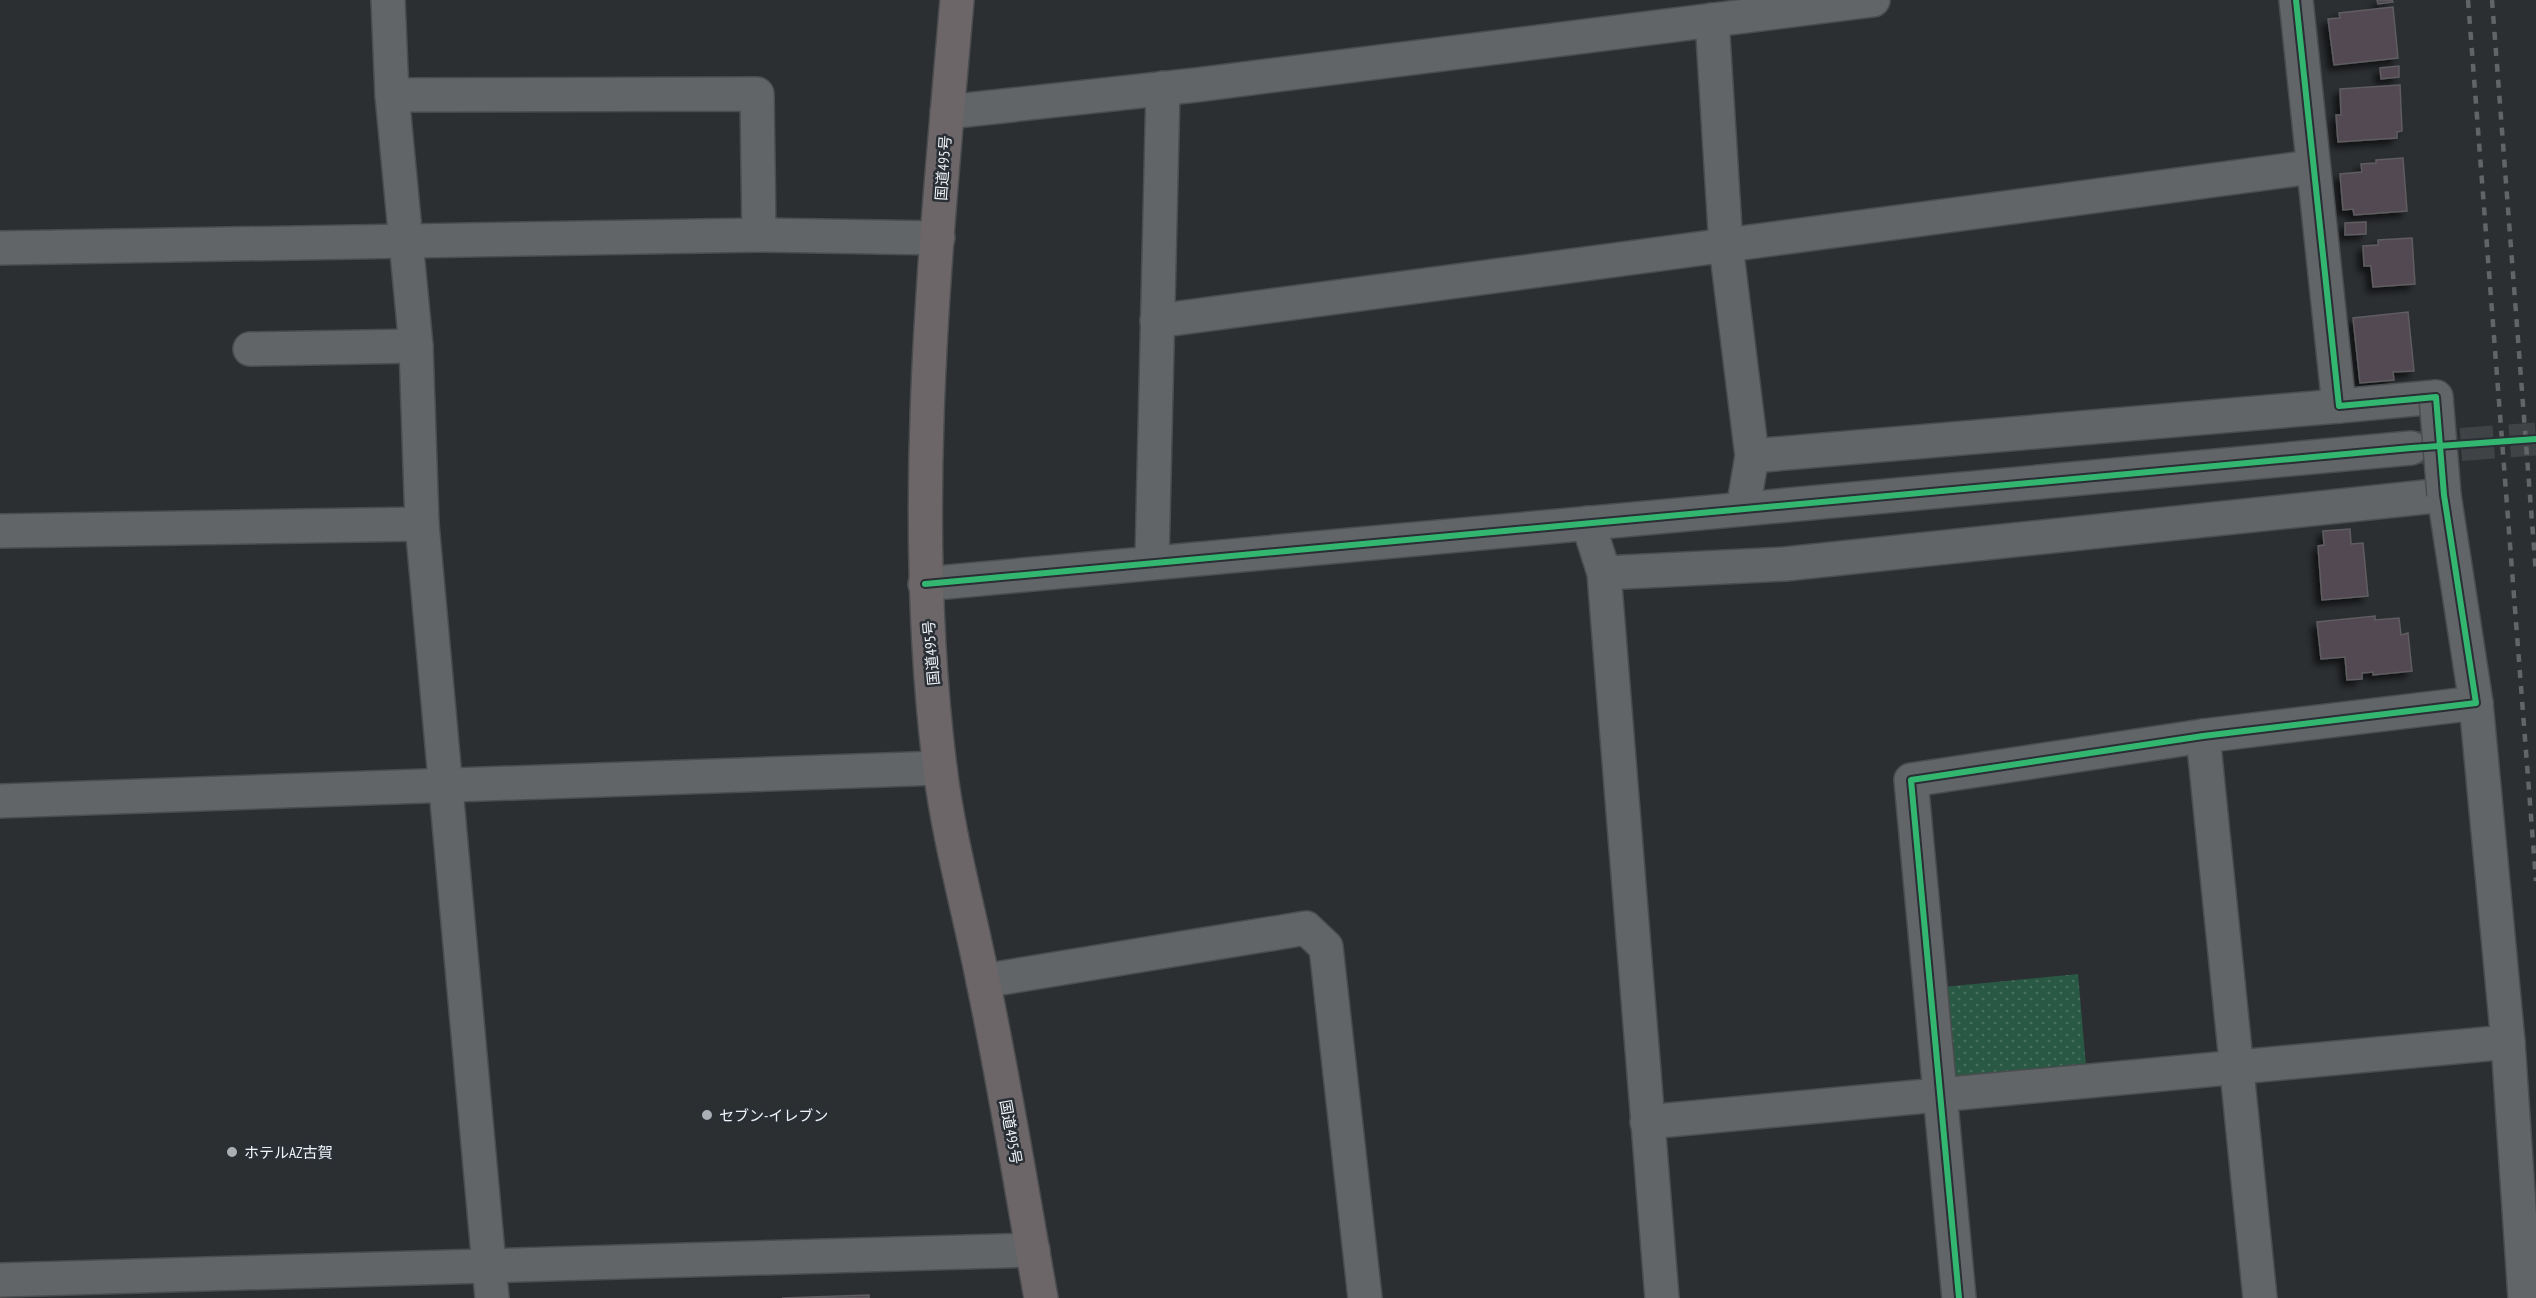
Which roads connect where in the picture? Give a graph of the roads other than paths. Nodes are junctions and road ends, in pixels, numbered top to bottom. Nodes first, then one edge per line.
1 (388, 0) edge
2 (957, 0) edge
3 (1873, 0) edge
4 (2296, 0) edge
5 (1712, 21) junction
6 (1163, 88) junction
7 (392, 95) junction
8 (947, 112) junction
9 (2312, 166) junction
10 (759, 235) junction
11 (938, 238) junction
12 (406, 242) junction
13 (1726, 246) junction
14 (0, 248) edge
15 (1157, 321) junction
16 (416, 346) junction
17 (250, 349) dead end
18 (2339, 406) junction
19 (2411, 448) tunnel mouth
20 (1752, 456) junction
21 (2444, 495) junction
22 (1743, 510) junction
23 (1588, 523) junction
24 (422, 524) junction
25 (0, 531) edge
26 (1152, 561) junction
27 (1604, 573) junction
28 (925, 584) junction
29 (2476, 703) junction
30 (2203, 736) junction
31 (940, 768) junction
32 (444, 785) junction
33 (0, 801) edge
34 (983, 981) junction
35 (2508, 1042) junction
36 (2235, 1067) junction
37 (1939, 1095) junction
38 (1647, 1122) junction
39 (1033, 1250) junction
40 (0, 1280) edge
41 (491, 1282) edge
42 (1041, 1298) edge
43 (1365, 1298) edge
44 (1662, 1298) edge
45 (1959, 1298) edge
46 (2260, 1298) edge
47 (2525, 1298) edge

1 - 7 street
2 - 8 highway, 国道495号
3 - 5 street
4 - 9 street
5 - 6 street
5 - 13 street
6 - 8 street
6 - 15 street
7 - 10 street
7 - 12 street
8 - 11 highway, 国道495号
9 - 13 street
9 - 18 street
10 - 11 street
10 - 12 street
11 - 28 highway, 国道495号
12 - 14 street
12 - 16 street
13 - 15 street
13 - 20 street
15 - 26 street
16 - 17 street
16 - 24 street
18 - 20 street
18 - 21 street, bridge
19 - 22 street
20 - 22 street
21 - 27 street
21 - 29 street
22 - 23 street
23 - 26 street
23 - 27 street
24 - 25 street
24 - 32 street
26 - 28 street
27 - 38 street
28 - 31 highway, 国道495号
29 - 30 street
29 - 35 street
30 - 36 street
30 - 37 street
31 - 32 street
31 - 34 highway, 国道495号
32 - 33 street
32 - 41 street
34 - 39 highway, 国道495号
34 - 43 street
35 - 36 street
35 - 47 street
36 - 37 street
36 - 46 street
37 - 38 street
37 - 45 street
38 - 44 street
39 - 41 street
39 - 42 highway, 国道495号
40 - 41 street

